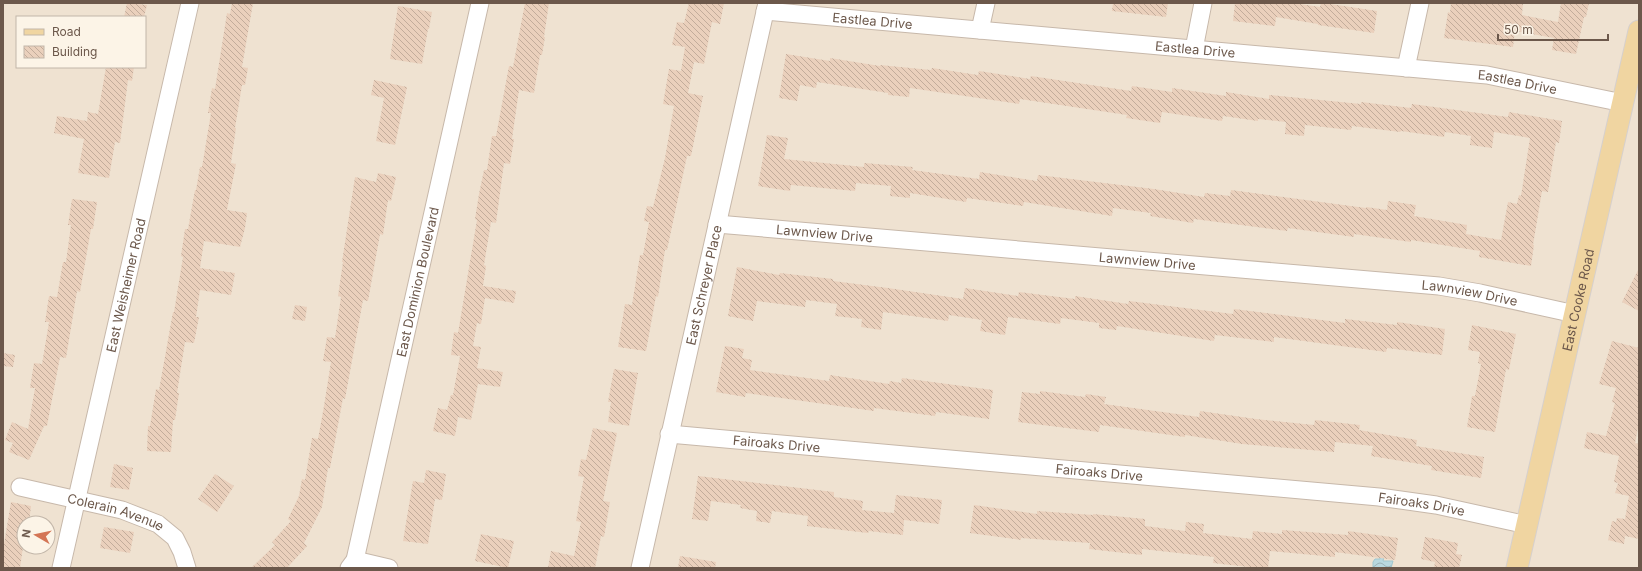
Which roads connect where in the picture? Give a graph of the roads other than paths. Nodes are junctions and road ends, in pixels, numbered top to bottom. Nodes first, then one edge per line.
1 (190, 3) edge
2 (480, 3) edge
3 (986, 3) edge
4 (1203, 3) edge
5 (1420, 3) edge
6 (766, 7) edge
7 (980, 30) junction
8 (1639, 31) edge
9 (1194, 49) junction
10 (1406, 68) junction
11 (1623, 103) junction
12 (717, 224) junction
13 (1575, 314) junction
14 (669, 434) junction
15 (20, 487) dead end
16 (77, 499) junction
17 (1527, 525) junction
18 (352, 564) edge
19 (61, 568) edge
20 (187, 568) edge
21 (389, 568) edge
22 (640, 568) edge
23 (1517, 568) edge

1 - 16 street, East Weisheimer Road
2 - 18 street, East Dominion Boulevard
3 - 7 street
4 - 9 street
5 - 10 street
6 - 7 street, Eastlea Drive
6 - 12 street, East Schreyer Place
7 - 9 street, Eastlea Drive
8 - 11 main road, East Cooke Road
9 - 10 street, Eastlea Drive
10 - 11 street, Eastlea Drive
11 - 13 main road, East Cooke Road
12 - 13 street, Lawnview Drive
12 - 14 street, East Schreyer Place
13 - 17 main road, East Cooke Road
14 - 17 street, Fairoaks Drive
14 - 22 street, East Schreyer Place
15 - 16 street, Colerain Avenue
16 - 19 street, East Weisheimer Road
16 - 20 street, Colerain Avenue
17 - 23 main road, East Cooke Road
18 - 21 street

